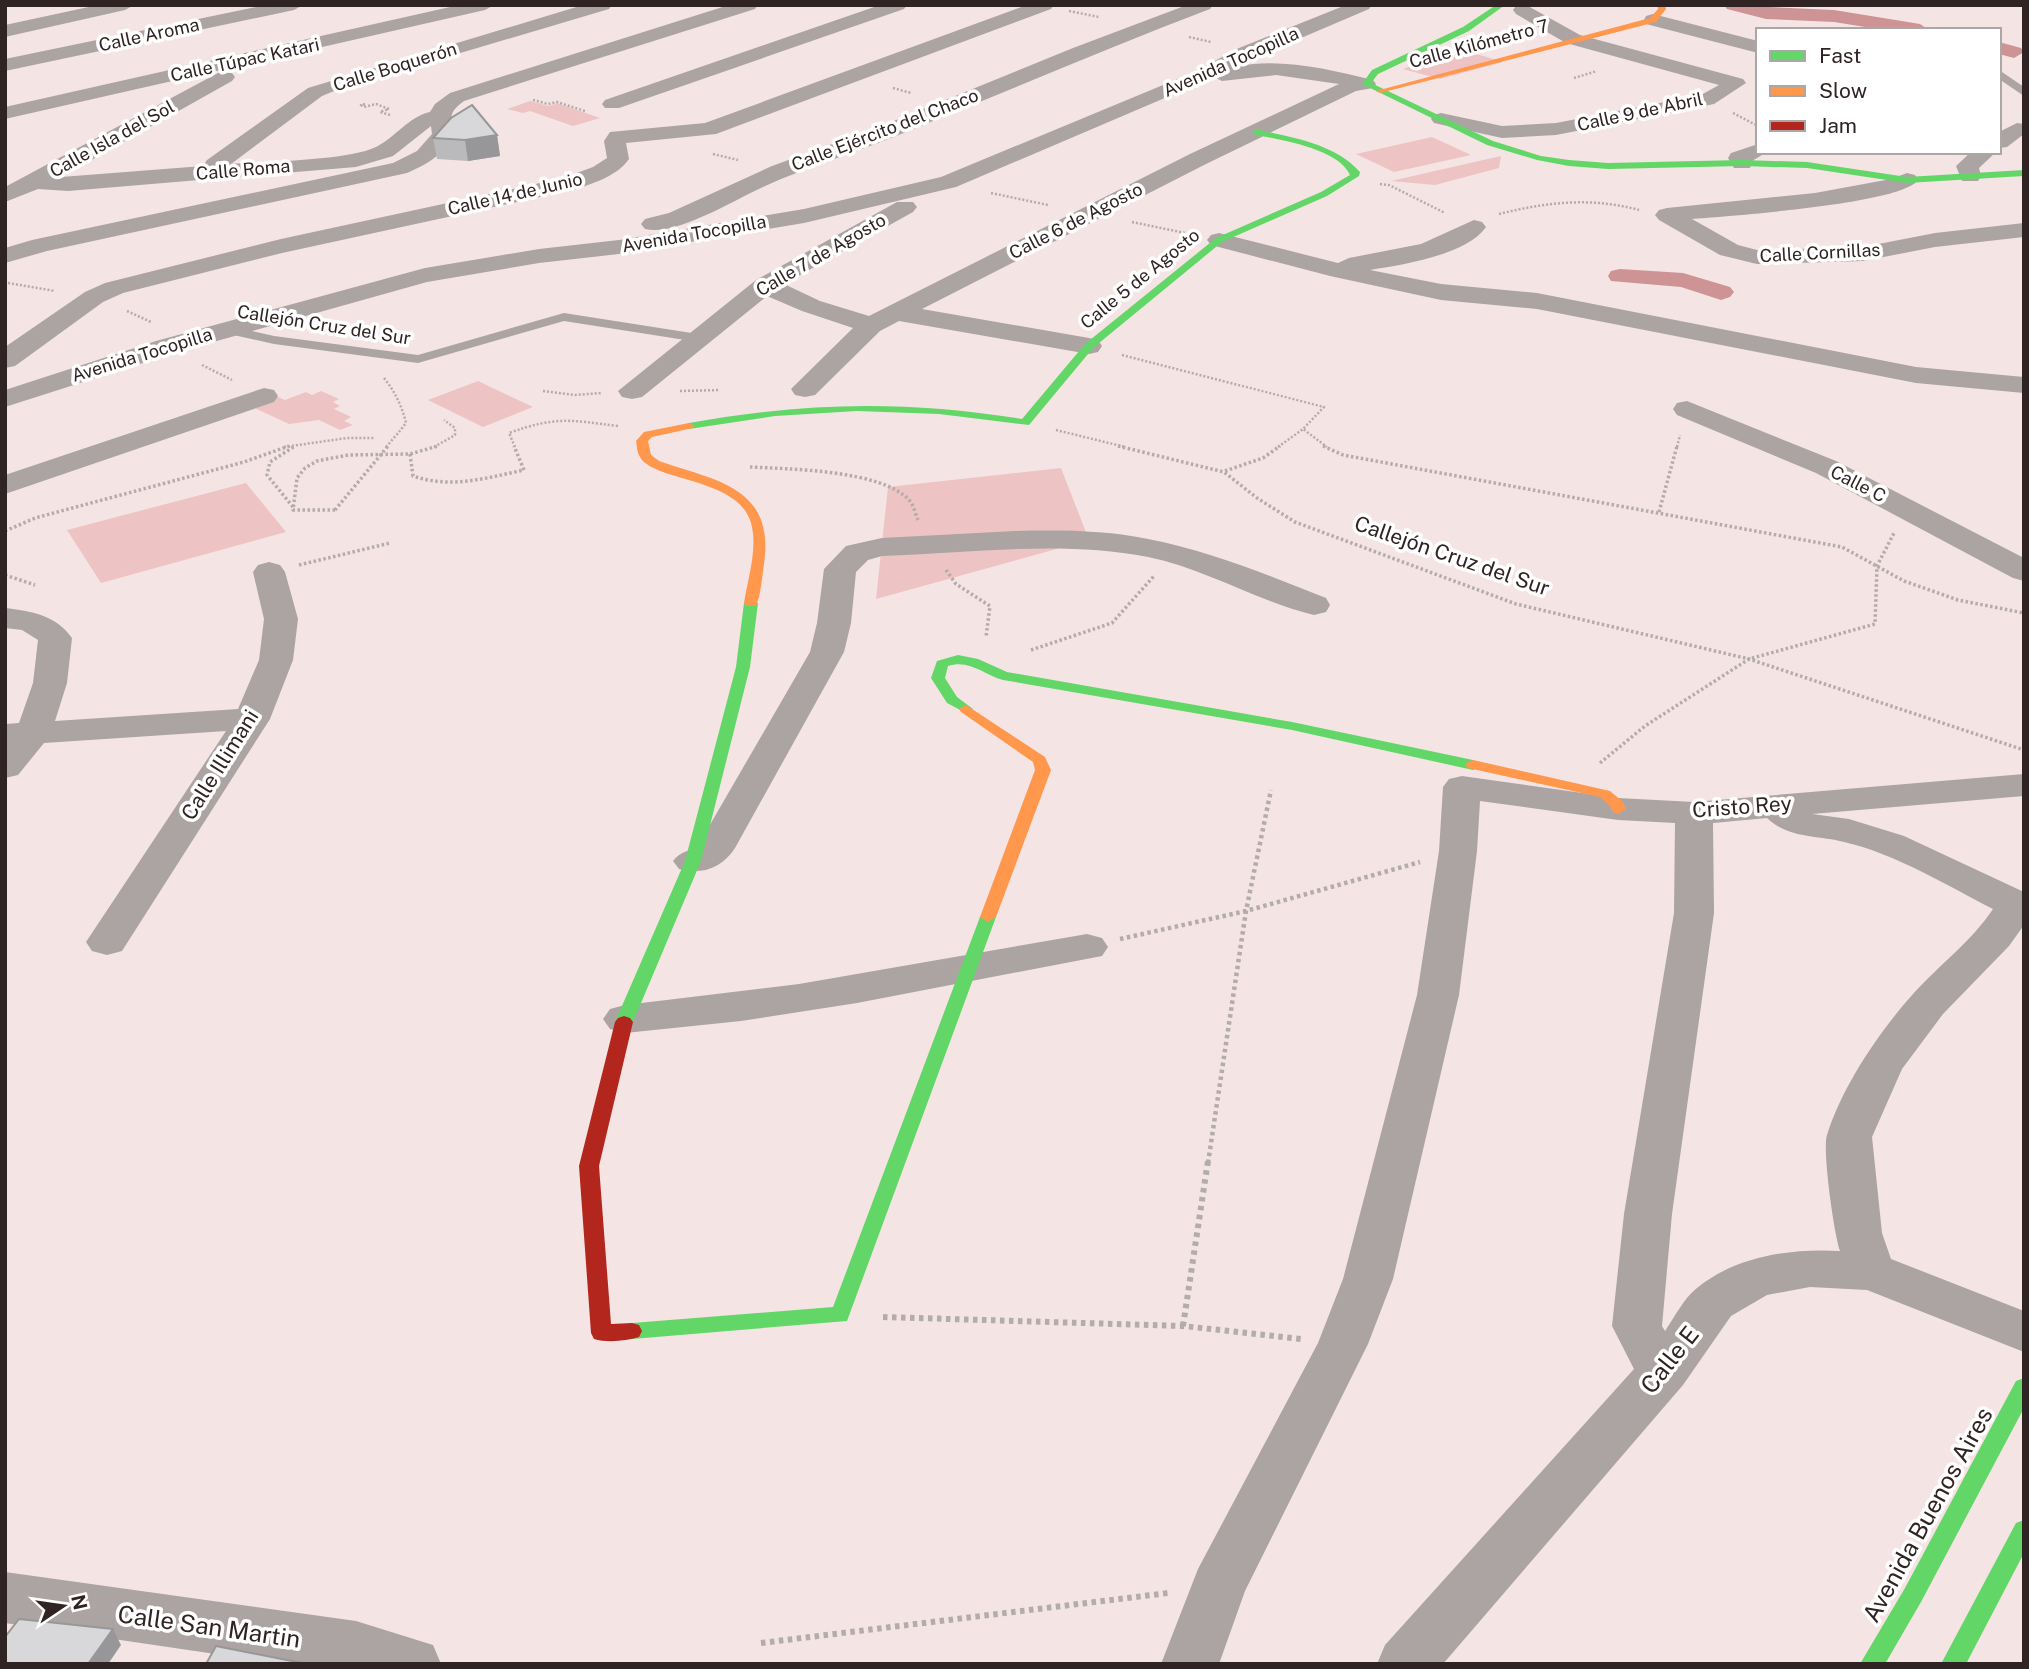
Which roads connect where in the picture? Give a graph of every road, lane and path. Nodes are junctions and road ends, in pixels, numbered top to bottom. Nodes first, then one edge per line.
1 (125, 5) edge
2 (294, 5) edge
3 (485, 5) edge
4 (603, 5) edge
5 (748, 5) edge
6 (898, 5) edge
7 (1045, 5) edge
8 (1204, 5) edge
9 (1363, 5) edge
10 (1501, 5) edge
11 (1522, 10) dead end
12 (1657, 13) edge
13 (5, 31) edge
14 (1573, 39) junction
15 (1756, 46) edge
16 (241, 61) junction
17 (5, 65) edge
18 (2001, 75) edge
19 (1199, 77) junction
20 (1373, 87) junction
21 (322, 89) junction
22 (2024, 93) edge
23 (532, 100) dead end
24 (612, 104) dead end
25 (31, 107) junction
26 (586, 111) dead end
27 (5, 113) edge
28 (1737, 115) dead end
29 (430, 119) junction
30 (1441, 119) junction
31 (5, 123) edge
32 (1756, 125) edge
33 (2017, 129) dead end
34 (1256, 132) junction
35 (2001, 141) edge
36 (1982, 154) edge
37 (1750, 156) edge
38 (210, 173) junction
39 (2024, 173) edge
40 (1970, 176) junction
41 (1352, 179) junction
42 (1906, 180) junction
43 (35, 182) junction
44 (948, 182) junction
45 (5, 195) edge
46 (1667, 215) junction
47 (1474, 228) junction
48 (2024, 230) edge
49 (1219, 240) junction
50 (572, 253) junction
51 (5, 256) edge
52 (1330, 269) junction
53 (765, 285) junction
54 (894, 312) junction
55 (871, 325) junction
56 (225, 329) junction
57 (698, 338) junction
58 (1089, 346) junction
59 (165, 347) junction
60 (5, 360) edge
61 (381, 375) dead end
62 (2024, 385) edge
63 (805, 389) dead end
64 (543, 391) dead end
65 (632, 391) joint
66 (264, 396) joint
67 (5, 399) edge
68 (1687, 409) joint
69 (444, 420) dead end
70 (1026, 423) junction
71 (1303, 429) junction
72 (648, 434) junction
73 (374, 438) dead end
74 (299, 444) junction
75 (410, 454) junction
76 (737, 467) dead end
77 (1224, 472) junction
78 (5, 485) edge
79 (293, 507) junction
80 (1906, 509) junction
81 (1659, 512) junction
82 (5, 531) edge
83 (390, 543) dead end
84 (929, 545) junction
85 (1173, 554) junction
86 (1877, 566) junction
87 (2024, 571) edge
88 (269, 572) joint
89 (5, 575) edge
90 (34, 585) dead end
91 (1314, 605) dead end
92 (2024, 613) edge
93 (5, 618) edge
94 (1749, 659) junction
95 (983, 666) junction
96 (252, 719) junction
97 (19, 733) edge
98 (2024, 750) edge
99 (5, 767) edge
100 (2024, 785) edge
101 (1568, 786) junction
102 (1271, 790) dead end
103 (1774, 805) junction
104 (1618, 809) junction
105 (1694, 813) junction
106 (1458, 851) junction
107 (693, 860) junction
108 (1246, 911) junction
109 (107, 942) dead end
110 (1087, 947) joint
111 (971, 969) junction
112 (625, 1019) junction
113 (1871, 1271) junction
114 (840, 1315) junction
115 (1183, 1326) junction
116 (2024, 1332) edge
117 (1343, 1344) junction
118 (1665, 1370) junction
119 (2021, 1397) edge
120 (2024, 1530) edge
121 (1218, 1587) junction
122 (5, 1597) edge
123 (761, 1643) dead end
124 (412, 1663) edge
125 (1189, 1664) edge
126 (1406, 1664) edge
127 (1872, 1664) edge
128 (1953, 1664) edge

1 - 13 street
2 - 17 street, Calle Aroma
3 - 16 street, Calle Túpac Katari
4 - 21 street, Calle Boquerón
5 - 29 street, Calle Roma
6 - 24 street
7 - 60 street, Calle 14 de Junio
8 - 50 street, Calle Ejército del Chaco
9 - 19 street, Avenida Tocopilla
10 - 20 street
11 - 14 street, Calle 9 de Abril
12 - 14 street, Calle Kilómetro 7
12 - 15 street
14 - 20 street, Calle Kilómetro 7
14 - 30 street, Calle 9 de Abril
16 - 25 street, Calle Túpac Katari
16 - 43 street, Calle Isla del Sol
18 - 22 lane
19 - 20 street
19 - 44 street, Avenida Tocopilla
20 - 30 street
20 - 34 street, Calle 6 de Agosto
21 - 29 path
21 - 38 street, Calle Boquerón
23 - 26 path
25 - 27 street, Calle Túpac Katari
25 - 31 street
28 - 32 path
29 - 38 street, Calle Roma
29 - 51 street
30 - 37 street
33 - 35 street
34 - 41 street
34 - 54 street, Calle 6 de Agosto
36 - 40 street
37 - 42 street
38 - 43 street, Calle Roma
39 - 40 street
40 - 42 street
41 - 47 path
41 - 49 street, Calle 5 de Agosto
42 - 46 street
43 - 45 street, Calle Isla del Sol
44 - 50 street, Avenida Tocopilla
44 - 53 street, Calle 7 de Agosto
46 - 47 path
46 - 48 street, Calle Cornillas
47 - 52 street
49 - 52 street
49 - 58 street, Calle 5 de Agosto
50 - 56 street, Avenida Tocopilla
52 - 62 street
53 - 55 street
53 - 57 street, Calle 7 de Agosto
54 - 55 street, Calle 6 de Agosto
54 - 58 street
55 - 63 street, Calle 6 de Agosto
56 - 57 lane, Callejón Cruz del Sur
56 - 59 street, Avenida Tocopilla
57 - 65 street, Calle 7 de Agosto
58 - 70 street, Calle 5 de Agosto
58 - 71 path
59 - 66 path
59 - 67 street, Avenida Tocopilla
61 - 79 path, bridge
64 - 65 path
66 - 78 street
68 - 80 street, Calle C
68 - 81 path
69 - 75 path
70 - 72 street
70 - 77 path, Callejón Cruz del Sur
71 - 77 path
71 - 81 path
72 - 75 path
72 - 107 street
73 - 74 path
74 - 79 path
74 - 82 path
75 - 79 path
76 - 84 path
77 - 94 path, Callejón Cruz del Sur
80 - 86 path
80 - 87 street, Calle C
81 - 86 path
83 - 88 path
84 - 85 street
84 - 95 path
84 - 107 street
85 - 91 street
85 - 95 path
86 - 92 path
86 - 94 path
88 - 96 street, Calle Illimani
89 - 90 path
93 - 97 street
94 - 98 path, Callejón Cruz del Sur
94 - 101 path
95 - 101 street
95 - 111 street
96 - 97 street
96 - 109 street, Calle Illimani
97 - 99 street
100 - 103 street, Cristo Rey
101 - 104 street
102 - 108 path
103 - 105 street, Cristo Rey
103 - 113 street
104 - 105 street, Cristo Rey
104 - 106 street, Cristo Rey
105 - 118 street
106 - 108 path
106 - 117 street
107 - 112 street
108 - 110 path
108 - 115 path
110 - 111 street
111 - 112 street
111 - 114 street
112 - 114 street
113 - 116 street, Calle E
113 - 118 street, Calle E
114 - 115 path
115 - 117 path
117 - 121 street
118 - 126 street, Calle E
119 - 127 street, Avenida Buenos Aires
120 - 128 street
121 - 123 path
121 - 125 street
122 - 124 street, Calle San Martin

